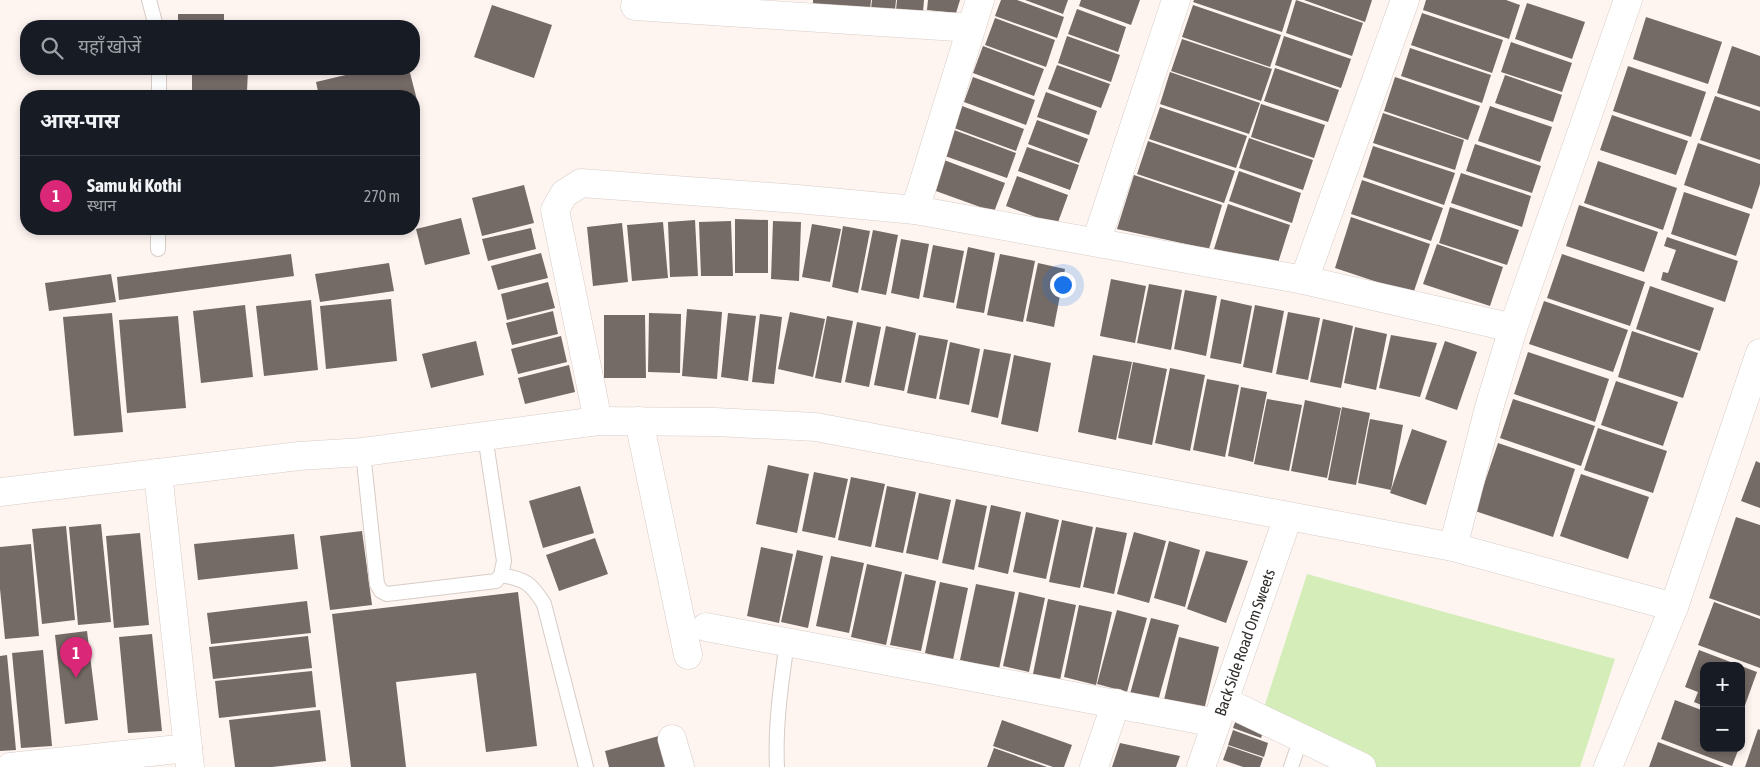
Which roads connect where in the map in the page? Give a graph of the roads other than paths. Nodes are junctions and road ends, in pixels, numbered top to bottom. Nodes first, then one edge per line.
1 (149, 0) edge
2 (980, 0) edge
3 (1176, 0) edge
4 (1405, 0) edge
5 (1628, 0) edge
6 (636, 6) dead end
7 (154, 20) edge
8 (971, 28) junction
9 (159, 75) edge
10 (159, 90) edge
11 (915, 210) junction
12 (158, 235) edge
13 (1096, 242) junction
14 (158, 249) dead end
15 (1304, 280) junction
16 (1513, 328) junction
17 (1760, 353) edge
18 (598, 420) junction
19 (639, 421) junction
20 (484, 436) junction
21 (364, 452) junction
22 (158, 473) junction
23 (0, 492) edge
24 (1288, 517) junction
25 (1453, 547) junction
26 (501, 575) junction
27 (1674, 607) junction
28 (706, 627) dead end
29 (787, 642) junction
30 (688, 655) dead end
31 (1116, 703) junction
32 (1220, 712) junction
33 (1301, 738) junction
34 (672, 739) dead end
35 (189, 758) edge
36 (10, 767) edge
37 (586, 767) edge
38 (680, 767) edge
39 (777, 767) edge
40 (1094, 767) edge
41 (1201, 767) edge
42 (1291, 767) edge
43 (1362, 767) edge
44 (1608, 767) edge

1 - 7 lane
2 - 8 street
3 - 13 street
4 - 15 street
5 - 16 street
6 - 8 street
8 - 11 street
9 - 10 lane
11 - 13 street
11 - 18 street
12 - 14 lane
13 - 15 street
15 - 16 street
16 - 25 street
17 - 27 street
18 - 19 street
18 - 20 street
19 - 24 street
19 - 30 street
20 - 21 street
20 - 26 lane
21 - 22 street
21 - 26 lane
22 - 23 street
22 - 35 street
24 - 25 street
24 - 32 street, Back Side Road Om Sweets
25 - 27 street
26 - 37 lane
27 - 44 street
28 - 29 street
29 - 31 street
29 - 39 lane
31 - 32 street
31 - 40 street
32 - 33 street
32 - 41 street, Back Side Road Om Sweets
33 - 42 lane
33 - 43 street
34 - 38 street
35 - 36 street

